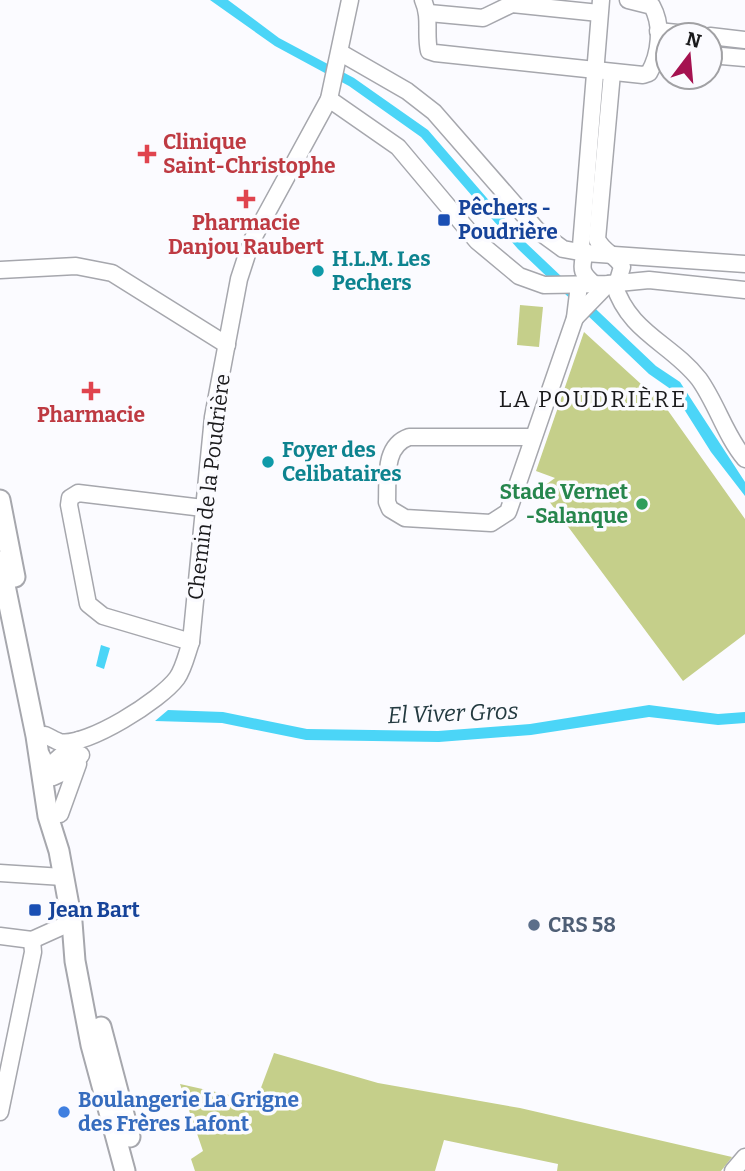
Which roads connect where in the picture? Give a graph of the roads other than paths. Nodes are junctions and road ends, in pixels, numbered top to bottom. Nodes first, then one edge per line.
1 (350, 0) edge
2 (628, 0) edge
3 (600, 6) edge
4 (426, 7) edge
5 (656, 21) edge
6 (724, 38) edge
7 (745, 40) edge
8 (341, 52) junction
9 (724, 56) edge
10 (745, 58) edge
11 (654, 65) edge
12 (594, 70) junction
13 (612, 73) junction
14 (331, 93) junction
15 (585, 253) junction
16 (608, 254) junction
17 (745, 264) edge
18 (0, 271) edge
19 (603, 284) junction
20 (745, 290) edge
21 (575, 318) junction
22 (227, 345) junction
23 (532, 437) junction
24 (745, 459) edge
25 (0, 499) edge
26 (203, 509) junction
27 (6, 563) edge
28 (6, 591) edge
29 (24, 624) junction
30 (191, 642) junction
31 (41, 735) junction
32 (83, 744) junction
33 (48, 772) junction
34 (60, 814) junction
35 (59, 850) junction
36 (0, 873) edge
37 (63, 877) junction
38 (72, 922) junction
39 (0, 936) edge
40 (32, 940) junction
41 (3, 1084) edge
42 (0, 1112) edge
43 (745, 1157) edge
44 (125, 1171) edge
45 (139, 1171) edge
46 (733, 1171) edge

1 - 8 street, Chemin de la Poudrière
2 - 5 street
3 - 4 street
3 - 12 street
4 - 12 street
6 - 7 street
8 - 14 street, Chemin de la Poudrière
8 - 15 street
9 - 10 street
11 - 13 street
12 - 13 street
12 - 15 street
13 - 16 street
14 - 19 street
14 - 22 street, Chemin de la Poudrière
15 - 16 street
15 - 19 street
16 - 17 street
16 - 19 street
18 - 22 street
19 - 20 street
19 - 21 street
19 - 21 street
19 - 24 street
21 - 23 street
22 - 26 street, Chemin de la Poudrière
23 - 23 street
25 - 27 street
26 - 30 street, Chemin de la Poudrière
26 - 30 street
27 - 28 street
27 - 29 street
28 - 29 street
28 - 31 street
29 - 31 street
30 - 32 street, Chemin de la Poudrière
31 - 32 street
31 - 33 street
32 - 33 street, Chemin de la Poudrière
32 - 34 street
33 - 34 street
33 - 35 street
34 - 35 street
35 - 37 street
36 - 37 street
37 - 38 street
38 - 40 street
38 - 44 street
38 - 45 street
39 - 40 street
40 - 41 street
41 - 42 street
43 - 46 street

